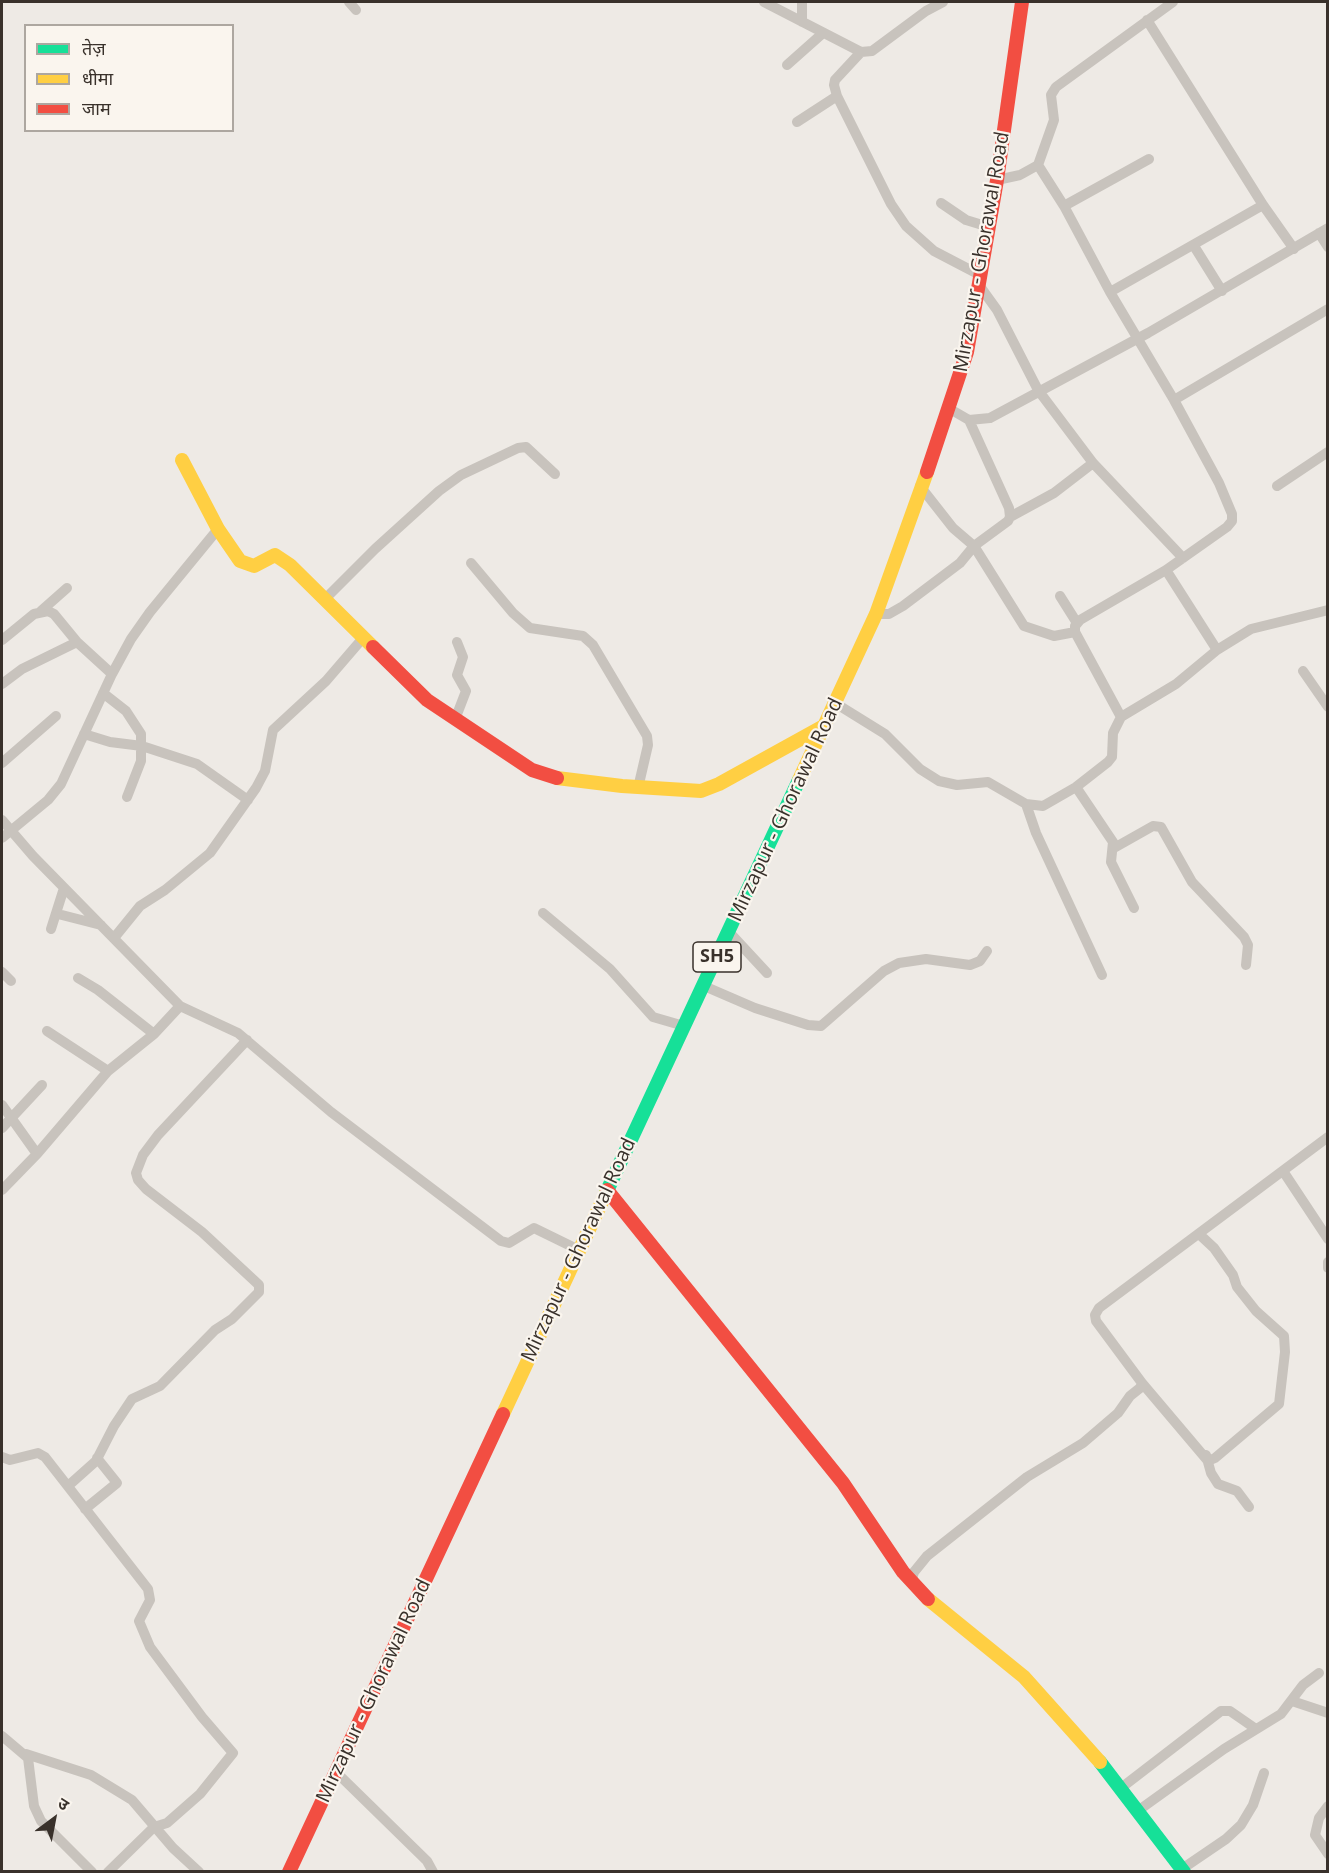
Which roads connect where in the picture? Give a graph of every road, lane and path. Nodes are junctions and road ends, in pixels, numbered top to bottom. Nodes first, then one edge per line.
1 (764, 2) edge
2 (802, 2) edge
3 (943, 2) edge
4 (1022, 2) edge
5 (1173, 2) edge
6 (1147, 20) junction
7 (802, 22) junction
8 (823, 33) junction
9 (861, 52) junction
10 (787, 65) dead end
11 (837, 96) junction
12 (797, 122) dead end
13 (1149, 159) dead end
14 (1038, 165) junction
15 (997, 180) junction
16 (940, 203) dead end
17 (1263, 205) junction
18 (1064, 206) junction
19 (989, 227) junction
20 (1323, 230) edge
21 (1194, 246) junction
22 (1328, 247) edge
23 (1294, 249) junction
24 (980, 280) junction
25 (1222, 291) junction
26 (1110, 292) junction
27 (1328, 309) edge
28 (1136, 337) junction
29 (1038, 390) junction
30 (1174, 400) junction
31 (950, 409) junction
32 (969, 420) junction
33 (1328, 452) edge
34 (183, 460) dead end
35 (1093, 463) junction
36 (555, 474) dead end
37 (920, 486) junction
38 (1277, 486) dead end
39 (1010, 517) junction
40 (218, 529) junction
41 (974, 546) junction
42 (1184, 558) junction
43 (471, 563) dead end
44 (1166, 570) junction
45 (67, 588) dead end
46 (1060, 596) dead end
47 (324, 600) junction
48 (41, 610) junction
49 (1328, 610) edge
50 (876, 614) junction
51 (1076, 627) junction
52 (363, 638) junction
53 (2, 640) edge
54 (77, 642) junction
55 (457, 642) dead end
56 (1217, 650) junction
57 (1303, 671) dead end
58 (112, 674) junction
59 (2, 684) edge
60 (103, 693) junction
61 (835, 703) junction
62 (1328, 707) edge
63 (56, 716) dead end
64 (456, 717) junction
65 (1121, 717) junction
66 (824, 726) junction
67 (84, 734) junction
68 (142, 746) junction
69 (2, 763) edge
70 (1076, 786) junction
71 (638, 788) junction
72 (127, 797) dead end
73 (248, 800) junction
74 (1026, 804) junction
75 (2, 820) edge
76 (11, 831) junction
77 (2, 838) edge
78 (1114, 848) junction
79 (64, 888) junction
80 (1134, 908) dead end
81 (543, 913) dead end
82 (58, 914) junction
83 (101, 925) junction
84 (51, 929) dead end
85 (729, 932) junction
86 (114, 938) junction
87 (987, 951) dead end
88 (1246, 965) dead end
89 (2, 972) edge
90 (767, 973) dead end
91 (1102, 975) dead end
92 (78, 978) dead end
93 (11, 981) dead end
94 (704, 986) junction
95 (180, 1006) junction
96 (684, 1026) junction
97 (47, 1031) dead end
98 (154, 1034) junction
99 (247, 1040) junction
100 (108, 1071) junction
101 (42, 1085) dead end
102 (2, 1105) edge
103 (11, 1119) junction
104 (2, 1128) edge
105 (1328, 1137) edge
106 (37, 1154) junction
107 (1282, 1171) junction
108 (2, 1190) edge
109 (607, 1190) junction
110 (1200, 1234) junction
111 (1328, 1239) edge
112 (579, 1250) junction
113 (1328, 1262) edge
114 (1328, 1268) edge
115 (1142, 1383) junction
116 (1205, 1455) junction
117 (2, 1457) edge
118 (97, 1458) junction
119 (68, 1486) junction
120 (1248, 1507) dead end
121 (85, 1509) junction
122 (911, 1582) junction
123 (1319, 1673) dead end
124 (1292, 1701) junction
125 (1328, 1713) edge
126 (1256, 1729) junction
127 (2, 1736) edge
128 (26, 1754) junction
129 (337, 1773) junction
130 (1264, 1773) dead end
131 (1121, 1788) junction
132 (1328, 1806) edge
133 (1139, 1810) junction
134 (154, 1827) junction
135 (1328, 1854) edge
136 (116, 1869) edge
137 (1183, 1870) edge
138 (92, 1872) edge
139 (199, 1872) edge
140 (289, 1872) edge
141 (433, 1872) edge

1 - 7 street
2 - 7 street
3 - 9 street
4 - 15 main road, Mirzapur - Ghorawal Road / SH5
5 - 6 street
6 - 14 street
6 - 17 street
7 - 8 street
8 - 9 street
8 - 10 street
9 - 11 street
11 - 12 street
11 - 24 street
13 - 18 street
14 - 15 street
14 - 18 street
15 - 19 main road, Mirzapur - Ghorawal Road / SH5
16 - 19 street
17 - 21 street
17 - 23 street
18 - 26 street
19 - 24 main road, Mirzapur - Ghorawal Road / SH5
20 - 22 street
20 - 23 street
21 - 25 street
21 - 26 street
23 - 25 street
24 - 29 street
24 - 31 main road, Mirzapur - Ghorawal Road / SH5
25 - 28 street
26 - 28 street
27 - 30 street
28 - 29 street
28 - 30 street
29 - 32 street
29 - 35 street
30 - 42 street
31 - 32 street
31 - 37 main road, Mirzapur - Ghorawal Road / SH5
32 - 39 street
33 - 38 street
34 - 40 main road
35 - 39 street
35 - 42 street
36 - 47 street
37 - 41 street
37 - 50 main road, Mirzapur - Ghorawal Road / SH5
39 - 41 street
40 - 47 main road
40 - 58 street
41 - 50 street
41 - 51 street
42 - 44 street
43 - 71 street
44 - 51 street
44 - 56 street
45 - 48 street
46 - 51 street
47 - 52 main road
48 - 53 street
48 - 54 street
49 - 56 street
50 - 61 main road, Mirzapur - Ghorawal Road / SH5
51 - 65 street
52 - 64 main road
52 - 73 street
54 - 58 street
54 - 59 street
55 - 64 street
56 - 65 street
57 - 62 street
58 - 60 street
60 - 67 street
60 - 68 street
61 - 66 main road, Mirzapur - Ghorawal Road / SH5
61 - 74 street
63 - 69 street
64 - 71 main road
65 - 70 street
66 - 71 main road
66 - 85 main road, Mirzapur - Ghorawal Road / SH5
67 - 68 street
67 - 76 street
68 - 72 street
68 - 73 street
70 - 74 street
70 - 78 street
73 - 86 street
74 - 91 street
75 - 76 street
76 - 77 street
76 - 79 street
78 - 80 street
78 - 88 street
79 - 82 street
79 - 83 street
81 - 96 street
82 - 83 street
82 - 84 street
83 - 86 street
85 - 90 street
85 - 94 main road, Mirzapur - Ghorawal Road / SH5
86 - 95 street
87 - 94 street
89 - 93 street
92 - 98 street
94 - 96 main road, Mirzapur - Ghorawal Road / SH5
95 - 98 street
95 - 99 street
96 - 109 main road, Mirzapur - Ghorawal Road / SH5
97 - 100 street
98 - 100 street
99 - 112 street
99 - 118 street
100 - 106 street
101 - 103 street
102 - 103 street
103 - 104 street
103 - 106 street
105 - 107 street
106 - 108 street
107 - 110 street
107 - 111 street
109 - 112 main road, Mirzapur - Ghorawal Road / SH5
109 - 122 main road
110 - 115 street
110 - 116 street
112 - 129 main road, Mirzapur - Ghorawal Road / SH5
113 - 114 street
115 - 116 street
115 - 122 street
116 - 120 street
117 - 119 street
118 - 119 street
118 - 121 street
119 - 121 street
121 - 134 street
122 - 131 main road
123 - 124 street
124 - 125 street
124 - 126 street
126 - 131 street
126 - 133 street
127 - 128 street
128 - 134 street
128 - 138 street
129 - 140 main road, Mirzapur - Ghorawal Road / SH5
129 - 141 street
130 - 137 street
131 - 133 main road
132 - 135 street
133 - 137 main road
134 - 136 street
134 - 139 street

